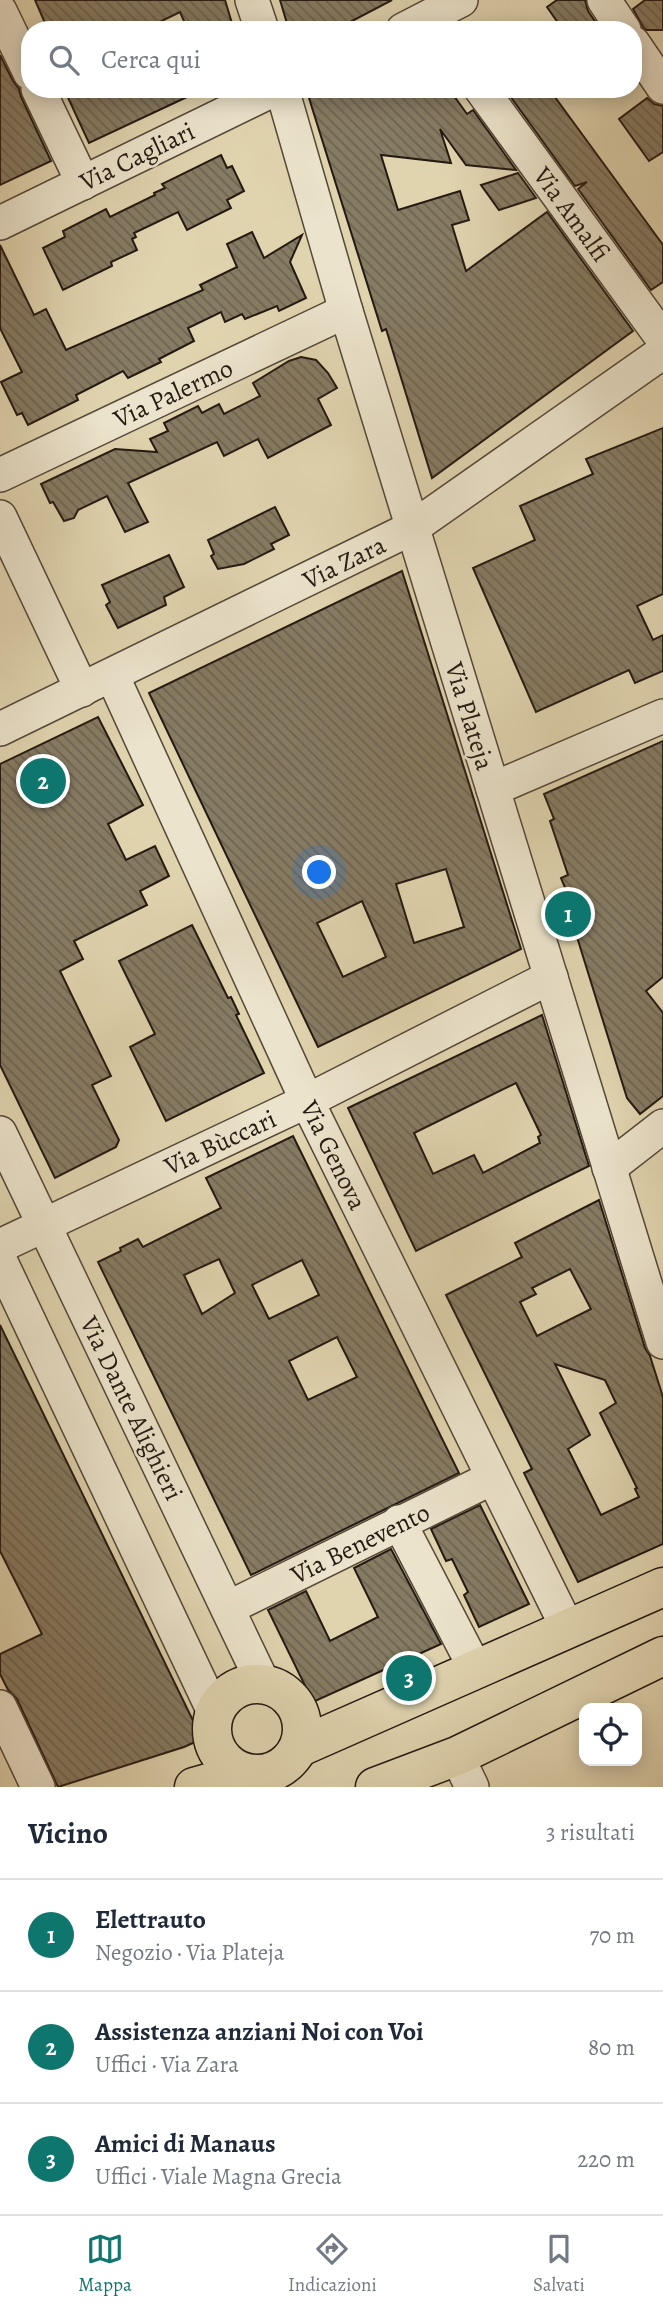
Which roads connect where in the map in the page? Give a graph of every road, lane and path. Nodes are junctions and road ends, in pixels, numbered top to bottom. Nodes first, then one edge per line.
1 (252, 0) edge
2 (461, 0) edge
3 (604, 0) edge
4 (0, 11) edge
5 (259, 21) edge
6 (430, 21) edge
7 (618, 21) edge
8 (21, 54) edge
9 (642, 56) edge
10 (663, 87) edge
11 (42, 98) edge
12 (257, 98) edge
13 (285, 98) edge
14 (488, 98) edge
15 (83, 183) junction
16 (1, 221) edge
17 (346, 311) junction
18 (663, 338) edge
19 (663, 352) edge
20 (0, 475) edge
21 (0, 517) edge
22 (412, 528) junction
23 (112, 675) junction
24 (82, 690) junction
25 (663, 716) edge
26 (0, 729) edge
27 (493, 789) junction
28 (551, 978) junction
29 (307, 1101) junction
30 (663, 1126) edge
31 (0, 1133) edge
32 (609, 1168) junction
33 (44, 1224) junction
34 (0, 1246) edge
35 (0, 1260) edge
36 (70, 1281) junction
37 (20, 1304) junction
38 (663, 1342) edge
39 (492, 1478) junction
40 (399, 1522) junction
41 (663, 1587) edge
42 (228, 1608) junction
43 (568, 1629) junction
44 (663, 1656) edge
45 (476, 1670) junction
46 (263, 1683) junction
47 (0, 1707) edge
48 (215, 1714) junction
49 (275, 1769) edge
50 (465, 1772) edge
51 (385, 1785) edge
52 (38, 1787) edge
53 (194, 1787) edge

1 - 5 street
2 - 6 street
3 - 7 street
4 - 8 street
9 - 10 street
11 - 15 street
12 - 15 street, Via Cagliari
13 - 17 street, Via Plateja
14 - 18 street, Via Amalfi
15 - 16 street, Via Cagliari
17 - 20 street, Via Palermo
17 - 22 street, Via Plateja
19 - 22 street, Via Zara
21 - 24 street
22 - 23 street, Via Zara
22 - 27 street, Via Plateja
23 - 24 street, Via Zara
23 - 29 street, Via Genova
24 - 26 street, Via Zara
25 - 27 street
27 - 28 street, Via Plateja
28 - 29 street, Via Bùccari
28 - 32 street, Via Plateja
29 - 33 street, Via Bùccari
29 - 39 street, Via Genova
30 - 32 street
31 - 33 street, Via Dante Alighieri
32 - 38 street, Via Plateja
33 - 34 street, Via Bùccari
33 - 36 street, Via Dante Alighieri
35 - 37 street
36 - 37 street
36 - 42 street, Via Dante Alighieri
37 - 48 street
39 - 40 street, Via Benevento
39 - 43 street, Via Genova
40 - 42 street, Via Benevento
40 - 45 street
41 - 43 main road
42 - 46 street, Via Dante Alighieri
43 - 45 main road
44 - 50 main road
45 - 49 main road
46 - 48 main road
46 - 49 main road
47 - 52 street
48 - 49 main road
49 - 53 main road
50 - 51 main road

